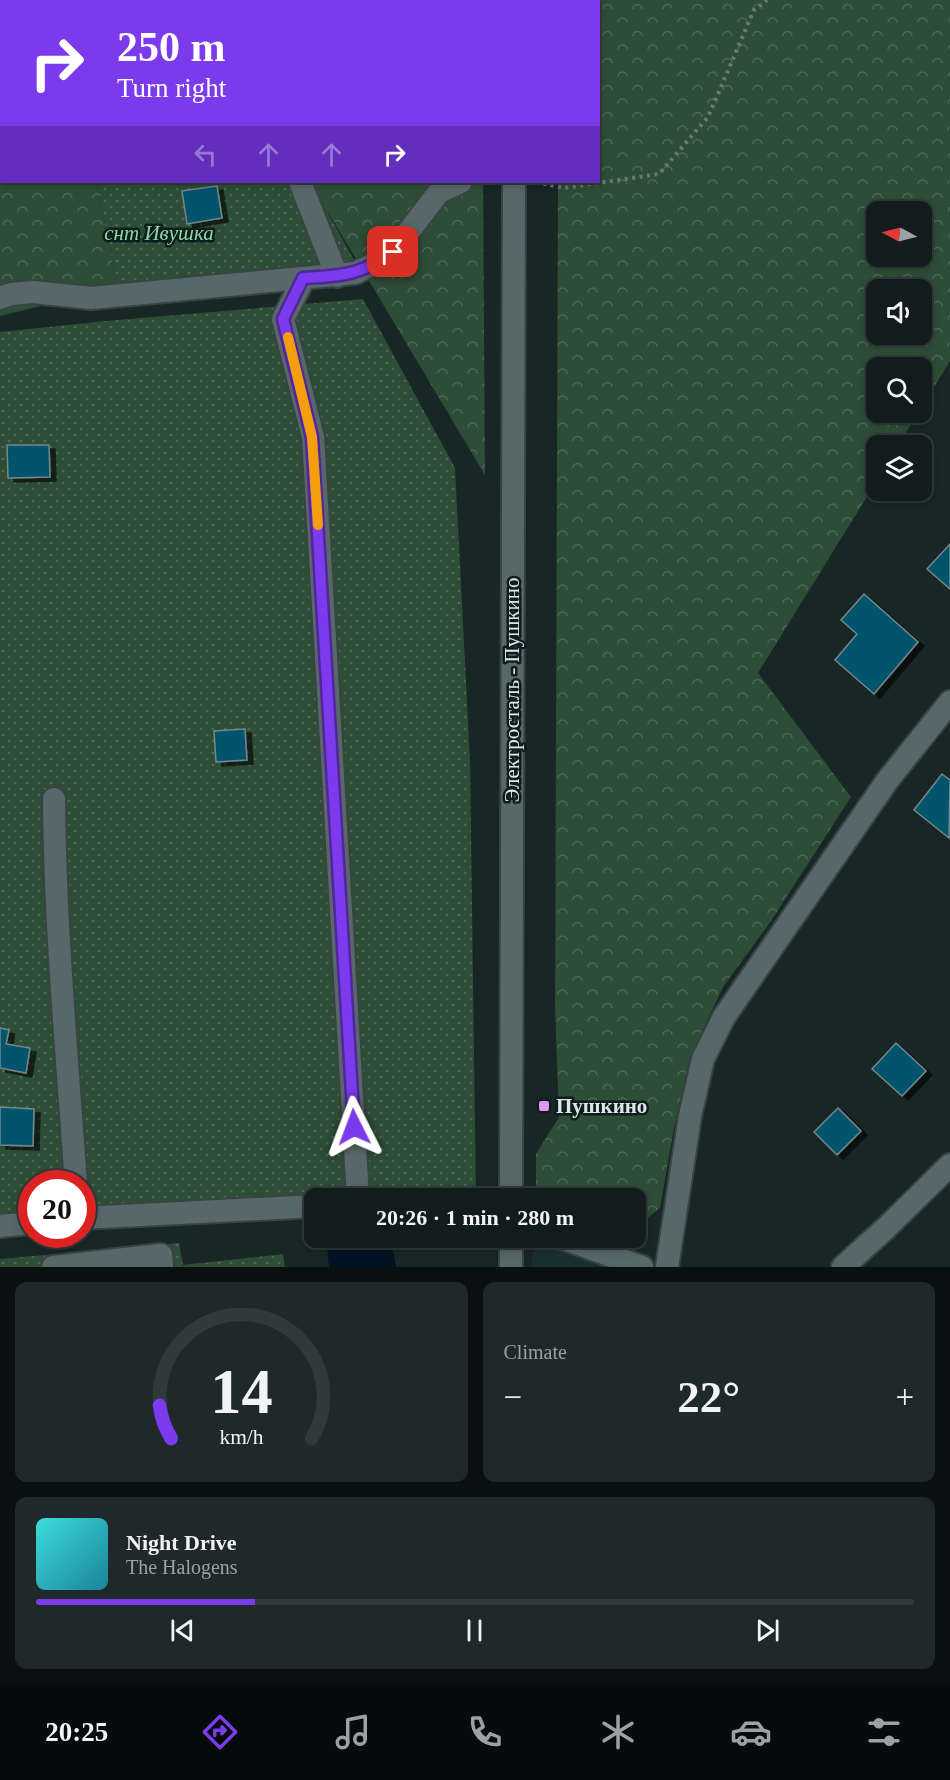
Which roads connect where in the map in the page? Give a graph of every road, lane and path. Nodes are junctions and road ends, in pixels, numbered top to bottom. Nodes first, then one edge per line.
1 (767, 0) edge
2 (300, 183) edge
3 (452, 183) edge
4 (514, 183) edge
5 (541, 183) edge
6 (598, 183) edge
7 (600, 183) edge
8 (337, 276) junction
9 (303, 278) junction
10 (0, 298) edge
11 (950, 702) edge
12 (54, 799) dead end
13 (950, 1165) edge
14 (75, 1170) edge
15 (357, 1188) edge
16 (511, 1188) edge
17 (304, 1207) edge
18 (96, 1217) edge
19 (18, 1224) edge
20 (0, 1226) edge
21 (511, 1248) edge
22 (590, 1248) edge
23 (53, 1267) edge
24 (162, 1267) edge
25 (511, 1267) edge
26 (642, 1267) edge
27 (668, 1267) edge
28 (843, 1267) edge

1 - 7 path
2 - 8 street
3 - 8 street
4 - 16 street, Электросталь - Пушкино
5 - 6 path
8 - 9 street
9 - 10 street
9 - 15 street
11 - 27 street
12 - 14 street
13 - 28 street
17 - 18 street
19 - 20 street
21 - 25 street
22 - 26 street
23 - 24 street

